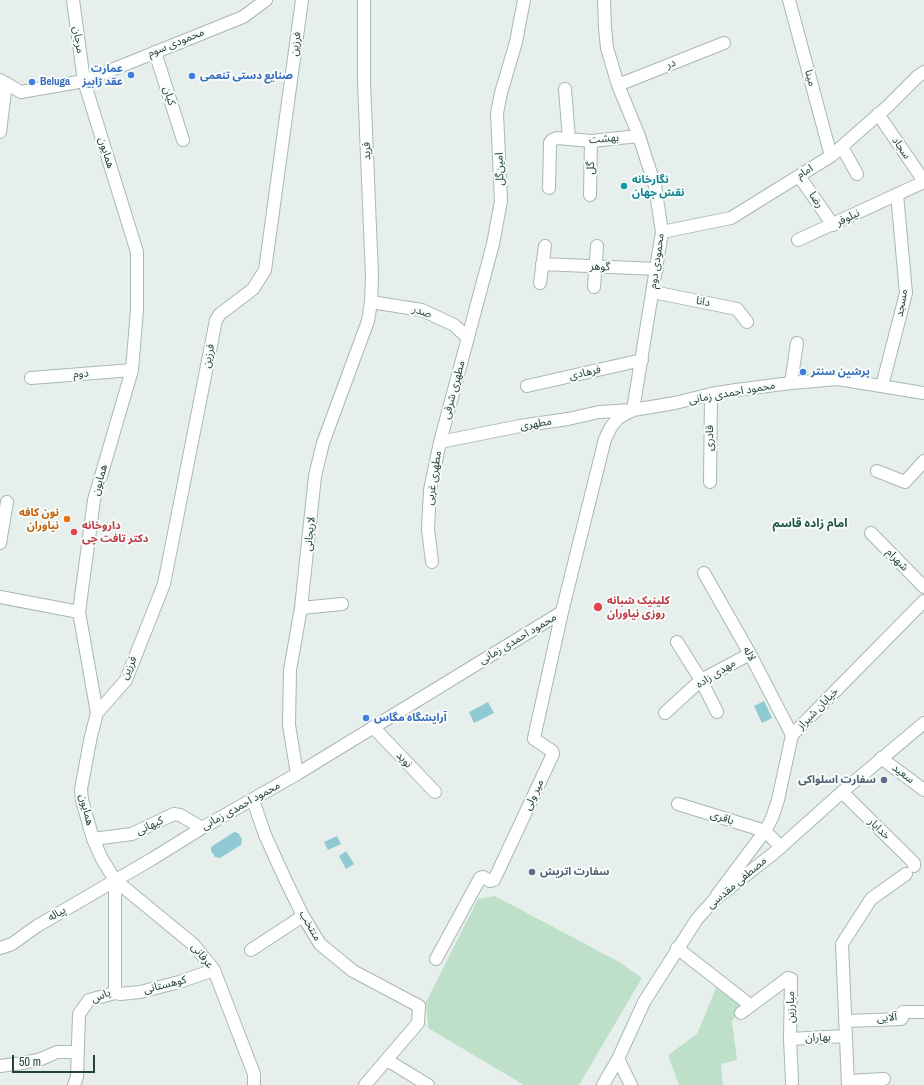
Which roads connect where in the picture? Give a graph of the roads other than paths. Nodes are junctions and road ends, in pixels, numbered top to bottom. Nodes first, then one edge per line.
1 (73, 0) edge
2 (266, 0) edge
3 (302, 0) edge
4 (364, 0) edge
5 (524, 0) edge
6 (604, 0) edge
7 (789, 0) edge
8 (724, 43) dead end
9 (155, 52) junction
10 (924, 72) edge
11 (84, 81) junction
12 (3, 82) edge
13 (618, 85) junction
14 (565, 88) dead end
15 (878, 114) junction
16 (0, 132) edge
17 (639, 136) junction
18 (569, 139) junction
19 (183, 140) dead end
20 (591, 141) junction
21 (842, 147) junction
22 (830, 156) junction
23 (857, 174) dead end
24 (799, 176) junction
25 (924, 182) edge
26 (549, 188) dead end
27 (897, 194) junction
28 (590, 195) dead end
29 (833, 225) junction
30 (662, 232) junction
31 (798, 240) dead end
32 (545, 246) dead end
33 (597, 246) dead end
34 (542, 264) junction
35 (596, 267) junction
36 (656, 269) junction
37 (540, 283) dead end
38 (594, 287) dead end
39 (653, 292) junction
40 (371, 302) junction
41 (747, 322) dead end
42 (468, 338) junction
43 (797, 343) dead end
44 (642, 360) junction
45 (132, 370) junction
46 (31, 378) dead end
47 (791, 383) junction
48 (527, 386) dead end
49 (882, 386) junction
50 (924, 393) edge
51 (711, 394) junction
52 (633, 410) junction
53 (440, 442) junction
54 (924, 461) edge
55 (878, 471) dead end
56 (710, 482) dead end
57 (7, 502) dead end
58 (871, 533) dead end
59 (0, 543) edge
60 (432, 562) dead end
61 (704, 574) dead end
62 (924, 587) edge
63 (0, 597) edge
64 (924, 601) edge
65 (342, 604) dead end
66 (301, 608) junction
67 (79, 612) junction
68 (562, 612) junction
69 (677, 642) dead end
70 (750, 654) junction
71 (702, 680) junction
72 (717, 712) dead end
73 (97, 713) junction
74 (665, 713) dead end
75 (924, 723) edge
76 (373, 727) junction
77 (792, 735) junction
78 (881, 758) junction
79 (297, 774) junction
80 (924, 790) edge
81 (435, 792) dead end
82 (842, 792) junction
83 (253, 800) junction
84 (678, 804) dead end
85 (202, 828) junction
86 (765, 831) junction
87 (93, 839) junction
88 (781, 847) junction
89 (115, 880) junction
90 (714, 900) junction
91 (303, 916) junction
92 (0, 948) edge
93 (677, 948) junction
94 (251, 950) dead end
95 (436, 959) dead end
96 (214, 970) junction
97 (114, 993) junction
98 (750, 1006) junction
99 (924, 1012) edge
100 (741, 1013) dead end
101 (845, 1020) junction
102 (846, 1036) junction
103 (790, 1039) junction
104 (77, 1052) junction
105 (618, 1059) junction
106 (387, 1060) junction
107 (0, 1066) edge
108 (884, 1079) dead end
109 (792, 1082) dead end
110 (848, 1083) edge
111 (74, 1085) edge
112 (254, 1085) edge
113 (365, 1085) edge
114 (428, 1085) edge
115 (603, 1085) edge
116 (631, 1085) edge

1 - 11 street, مرجان
2 - 9 street, محمودی سوم
3 - 73 street, فرزین
4 - 40 street, فرید
5 - 42 street, امین‌گل
6 - 13 street, محمودی دوم
7 - 22 street, مینا
8 - 13 street, در
9 - 11 street, محمودی سوم
9 - 19 street, کیان
10 - 15 street, امام
11 - 12 street, محمودی سوم
11 - 45 street, همایون
12 - 16 street
13 - 17 street, محمودی دوم
14 - 18 street
15 - 21 street, امام
15 - 25 street, سجاد
17 - 20 street, بهشت
17 - 30 street, محمودی دوم
18 - 20 street, بهشت
18 - 26 street, بهشت
20 - 28 street, گل
21 - 22 street, امام
21 - 23 street
22 - 24 street, امام
24 - 29 street, رضا
24 - 30 street, امام
25 - 27 street, نیلوفر
27 - 29 street, نیلوفر
27 - 49 street, مسجد
29 - 31 street, نیلوفر
30 - 36 street, محمودی دوم
32 - 34 street
33 - 35 street
34 - 35 street, گوهر
34 - 37 street
35 - 36 street, گوهر
35 - 38 street
36 - 39 street, محمودی دوم
39 - 41 street, دانا
39 - 44 street, محمودی دوم
40 - 42 street, صدر
40 - 66 street, لاریجانی
42 - 53 street, مطهری شرقی
43 - 47 street
44 - 48 street, فرهادی
44 - 52 street, محمودی دوم
45 - 46 street, دوم
45 - 67 street, همایون
47 - 49 street, محمود احمدی زمانی
47 - 51 street, محمود احمدی زمانی
49 - 50 street, محمود احمدی زمانی
51 - 52 street, محمود احمدی زمانی
51 - 56 street, قادری
52 - 53 street, مطهری
52 - 68 street, محمود احمدی زمانی
53 - 60 street, مطهری غربی
54 - 55 street
57 - 59 street
58 - 62 street, شهرام
61 - 70 street, لاله
63 - 67 street
64 - 77 street, خیابان شیراز
65 - 66 street
66 - 79 street, لاریجانی
67 - 73 street, همایون
68 - 76 street, محمود احمدی زمانی
68 - 95 street, میر ولی
69 - 71 street
70 - 71 street, مهدی زاده
70 - 77 street, لاله
71 - 72 street
71 - 74 street, مهدی زاده
73 - 87 street, همایون
75 - 78 street, مصطفی مقدسی
76 - 79 street, محمود احمدی زمانی
76 - 81 street, نوید
77 - 86 street, خیابان شیراز
78 - 80 street, سعید
78 - 82 street, مصطفی مقدسی
79 - 83 street, محمود احمدی زمانی
82 - 88 street, مصطفی مقدسی
82 - 101 street, خدایار
83 - 85 street, محمود احمدی زمانی
83 - 91 street, منتخب
84 - 86 street, باقری
85 - 87 street, کیهانی
85 - 89 street, محمود احمدی زمانی
86 - 88 street
86 - 90 street, خیابان شیراز
87 - 89 street, همایون
88 - 90 street, مصطفی مقدسی
89 - 92 street, پیاله
89 - 96 street, عرفانی
89 - 97 street, یاس
90 - 93 street, مصطفی مقدسی
91 - 94 street
91 - 106 street, منتخب
93 - 98 street
93 - 105 street, مصطفی مقدسی
96 - 97 street, کوهستانی
96 - 112 street, عرفانی
97 - 104 street, یاس
98 - 100 street
98 - 103 street, مبارزین
99 - 101 street, آلایی
101 - 102 street
102 - 103 street, بهاران
102 - 110 street
103 - 109 street, مبارزین
104 - 107 street
104 - 111 street, یاس
105 - 115 street, مصطفی مقدسی
105 - 116 street
106 - 113 street
106 - 114 street
108 - 110 street

